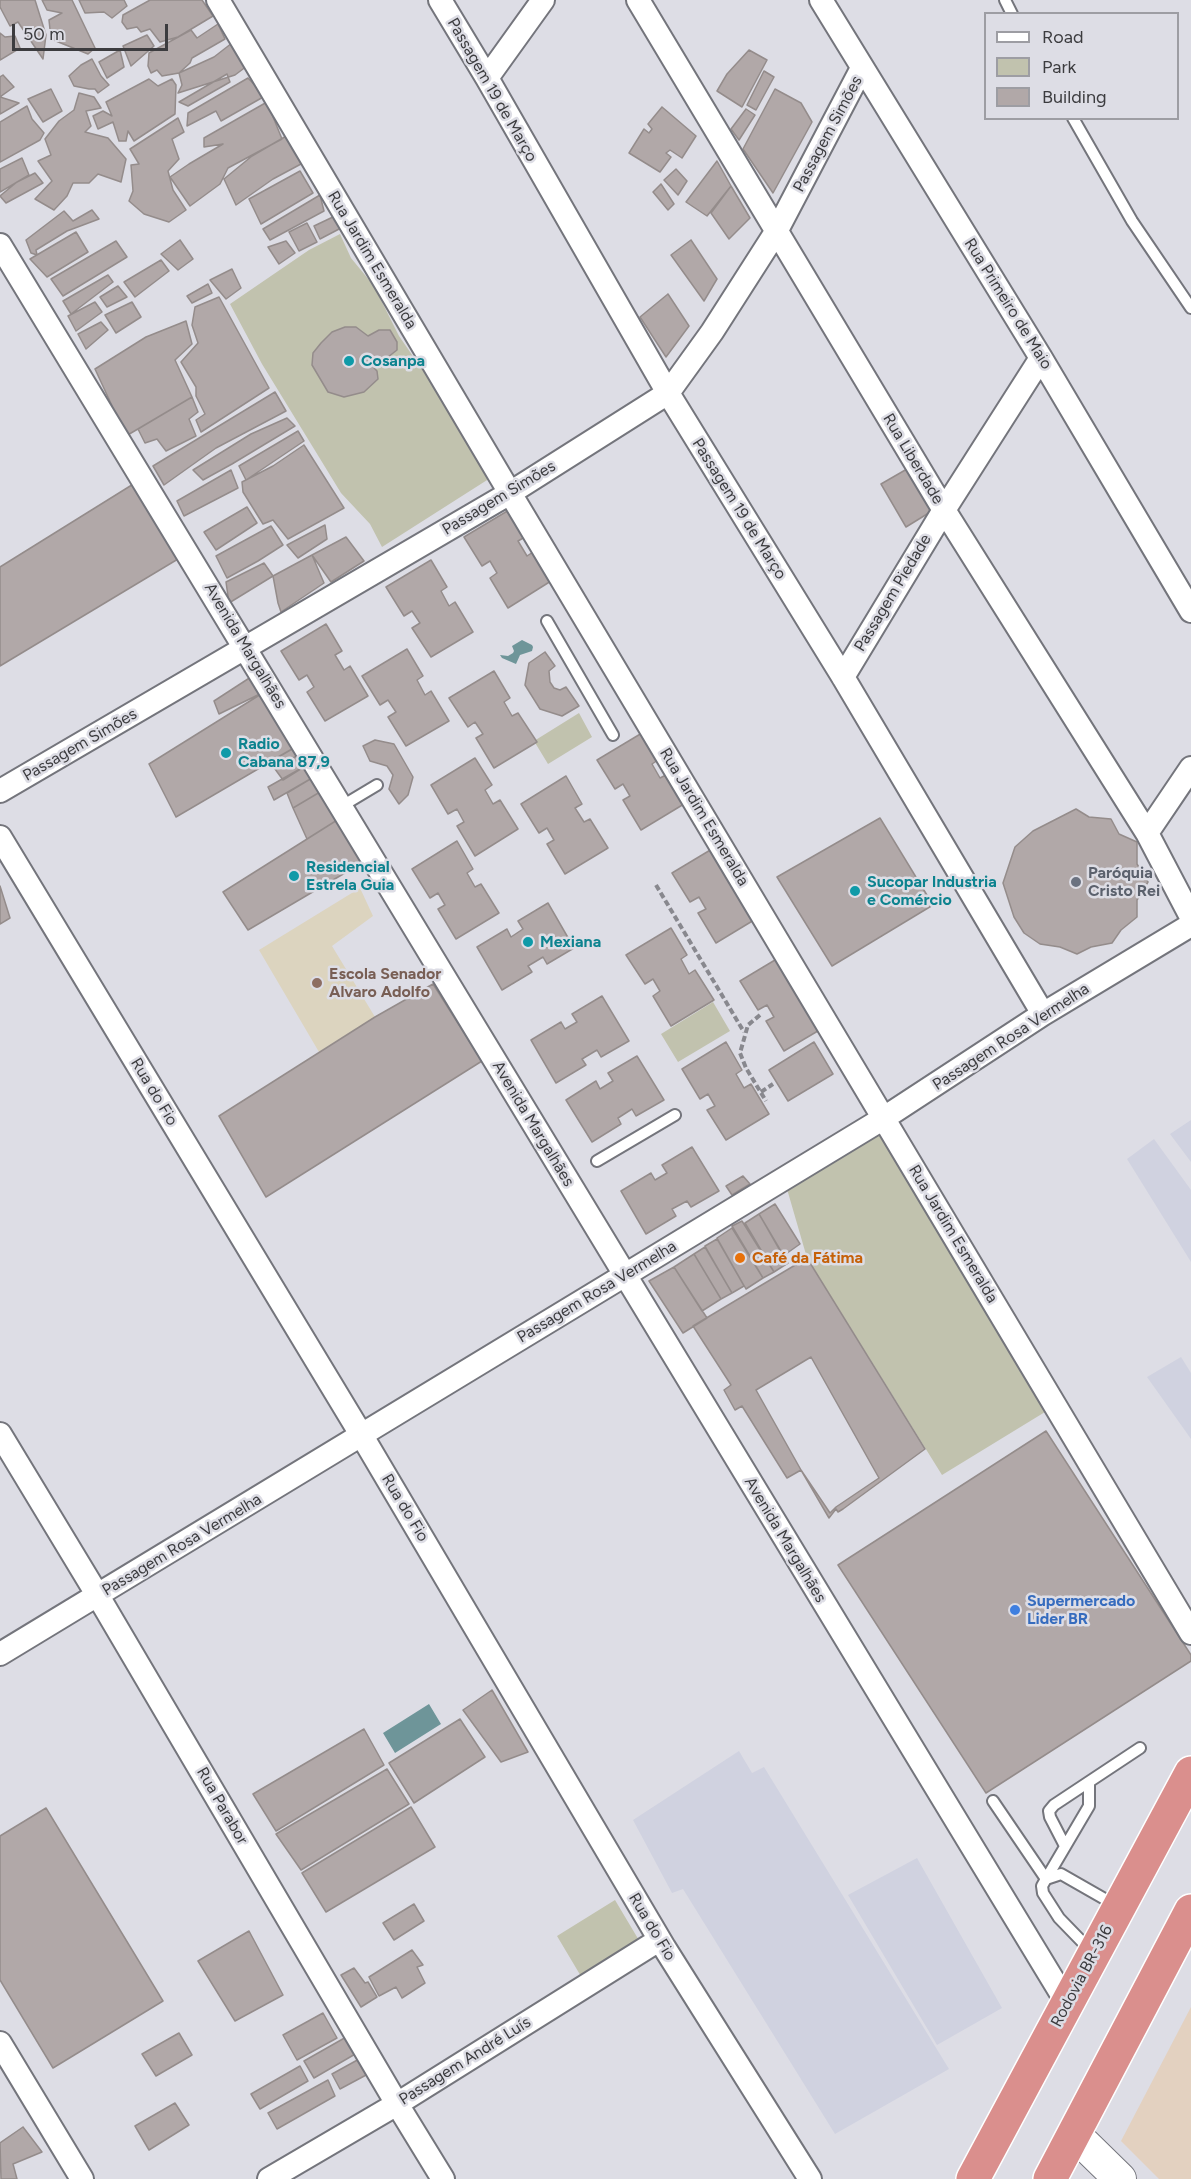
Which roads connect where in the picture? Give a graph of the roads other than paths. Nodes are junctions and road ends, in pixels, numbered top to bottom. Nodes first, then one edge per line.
1 (218, 0) edge
2 (440, 0) edge
3 (543, 0) edge
4 (638, 0) edge
5 (820, 0) edge
6 (862, 68) junction
7 (487, 78) junction
8 (1074, 120) edge
9 (776, 232) junction
10 (0, 245) edge
11 (1191, 308) edge
12 (1041, 358) junction
13 (668, 393) junction
14 (510, 493) junction
15 (944, 510) junction
16 (1191, 611) edge
17 (547, 621) dead end
18 (246, 648) junction
19 (843, 676) junction
20 (613, 735) dead end
21 (1191, 768) edge
22 (377, 785) dead end
23 (0, 791) edge
24 (342, 806) junction
25 (1147, 833) junction
26 (0, 837) edge
27 (1191, 917) edge
28 (1191, 925) edge
29 (1043, 1014) junction
30 (675, 1115) dead end
31 (884, 1118) junction
32 (597, 1161) dead end
33 (624, 1274) junction
34 (0, 1434) edge
35 (362, 1436) junction
36 (98, 1596) junction
37 (1191, 1633) edge
38 (0, 1654) edge
39 (1140, 1748) dead end
40 (1191, 1773) edge
41 (1089, 1782) junction
42 (993, 1802) dead end
43 (1065, 1846) junction
44 (1046, 1879) junction
45 (1119, 1907) junction
46 (1191, 1911) edge
47 (660, 1940) junction
48 (1094, 1953) junction
49 (1067, 2003) junction
50 (0, 2043) edge
51 (1039, 2054) junction
52 (397, 2104) junction
53 (1074, 2134) junction
54 (82, 2179) edge
55 (269, 2179) edge
56 (443, 2179) edge
57 (810, 2179) edge
58 (973, 2179) edge
59 (998, 2179) edge
60 (1050, 2179) edge
61 (1120, 2179) edge

1 - 14 street, Rua Jardim Esmeralda
2 - 7 street, Passagem 19 de Março
3 - 7 street
4 - 9 street, Rua Liberdade
5 - 6 street, Rua Primeiro de Maio
6 - 9 street, Passagem Simões
6 - 12 street, Rua Primeiro de Maio
7 - 13 street, Passagem 19 de Março
8 - 11 lane
9 - 13 street, Passagem Simões
9 - 15 street, Rua Liberdade
10 - 18 street, Avenida Margalhães
12 - 15 street, Passagem Piedade
12 - 16 street, Rua Primeiro de Maio
13 - 14 street, Passagem Simões
13 - 19 street, Passagem 19 de Março
14 - 18 street, Passagem Simões
14 - 31 street, Rua Jardim Esmeralda
15 - 19 street, Passagem Piedade
15 - 25 street, Rua Liberdade
17 - 20 lane
18 - 23 street, Passagem Simões
18 - 24 street, Avenida Margalhães
19 - 29 street, Passagem 19 de Março
21 - 25 street
22 - 24 lane
24 - 33 street, Avenida Margalhães
25 - 27 street, Rua Liberdade
26 - 35 street, Rua do Fio
28 - 29 street, Passagem Rosa Vermelha
29 - 31 street, Passagem Rosa Vermelha
30 - 32 lane
31 - 33 street, Passagem Rosa Vermelha
31 - 37 street, Rua Jardim Esmeralda
33 - 35 street, Passagem Rosa Vermelha
33 - 49 street, Avenida Margalhães
34 - 36 street, Rua Parabor
35 - 36 street, Passagem Rosa Vermelha
35 - 47 street, Rua do Fio
36 - 38 street, Passagem Rosa Vermelha
36 - 52 street, Rua Parabor
39 - 41 lane
40 - 45 highway, Rodovia BR-316
41 - 43 lane
41 - 43 lane
42 - 44 lane
43 - 44 lane
44 - 45 lane
44 - 48 lane
45 - 48 highway, Rodovia BR-316
46 - 53 highway
47 - 52 street, Passagem André Luís
47 - 57 street, Rua do Fio
48 - 49 highway, Rodovia BR-316
49 - 51 highway, Rodovia BR-316
50 - 54 street
51 - 58 highway, Rodovia BR-316
51 - 59 highway
52 - 55 street, Passagem André Luís
52 - 56 street, Rua Parabor
53 - 60 highway
53 - 61 street

